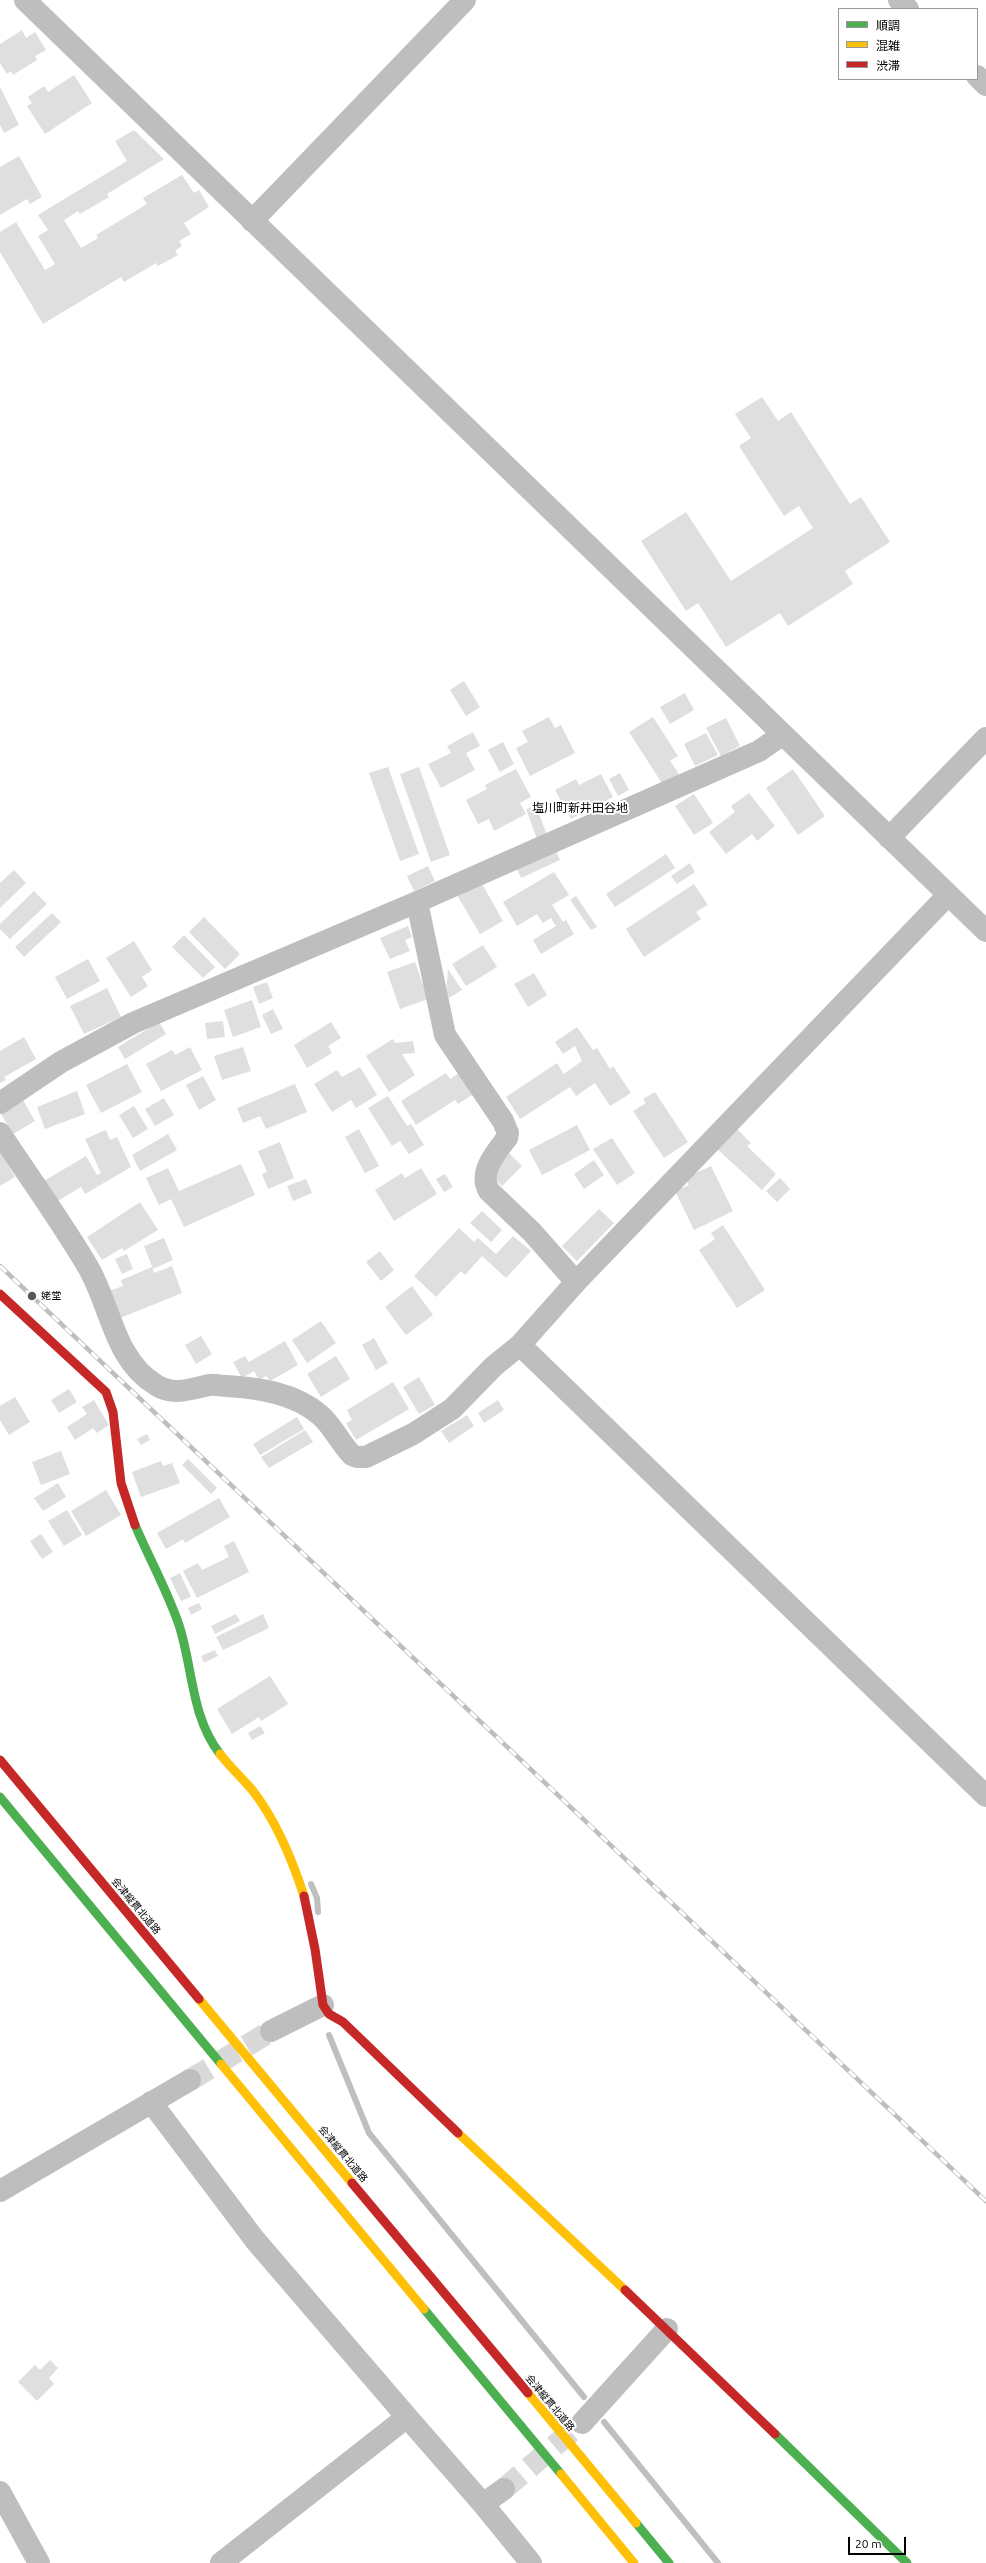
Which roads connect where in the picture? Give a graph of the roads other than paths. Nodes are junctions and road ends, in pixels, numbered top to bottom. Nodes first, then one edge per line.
1 (25, 0) edge
2 (465, 0) edge
3 (899, 0) edge
4 (907, 8) edge
5 (978, 77) edge
6 (986, 85) edge
7 (252, 222) junction
8 (782, 735) junction
9 (986, 738) edge
10 (889, 838) junction
11 (948, 895) junction
12 (417, 902) junction
13 (986, 931) edge
14 (0, 1103) edge
15 (0, 1133) edge
16 (576, 1282) junction
17 (0, 1294) edge
18 (520, 1344) junction
19 (0, 1760) edge
20 (986, 1796) edge
21 (0, 1797) edge
22 (323, 2005) junction
23 (271, 2031) tunnel mouth
24 (190, 2080) tunnel mouth
25 (151, 2102) junction
26 (0, 2191) edge
27 (666, 2329) junction
28 (407, 2417) junction
29 (582, 2423) tunnel mouth
30 (504, 2489) tunnel mouth
31 (0, 2492) edge
32 (483, 2504) junction
33 (39, 2563) edge
34 (221, 2563) edge
35 (531, 2563) edge
36 (634, 2563) edge
37 (669, 2563) edge
38 (907, 2563) edge

1 - 7 street
2 - 7 street
3 - 4 street
5 - 6 street
7 - 8 street
8 - 10 street
8 - 12 street
9 - 10 street
10 - 11 street
11 - 13 street
11 - 16 street
12 - 14 street
12 - 16 street
15 - 18 street
16 - 18 street
17 - 22 main road
18 - 20 street
19 - 37 main road, 会津縦貫北道路
21 - 36 main road
22 - 23 street
22 - 27 main road
24 - 25 street
25 - 26 street
25 - 28 street
27 - 29 street
27 - 38 main road
28 - 32 street
28 - 34 street
30 - 32 street
31 - 33 street
32 - 35 street

